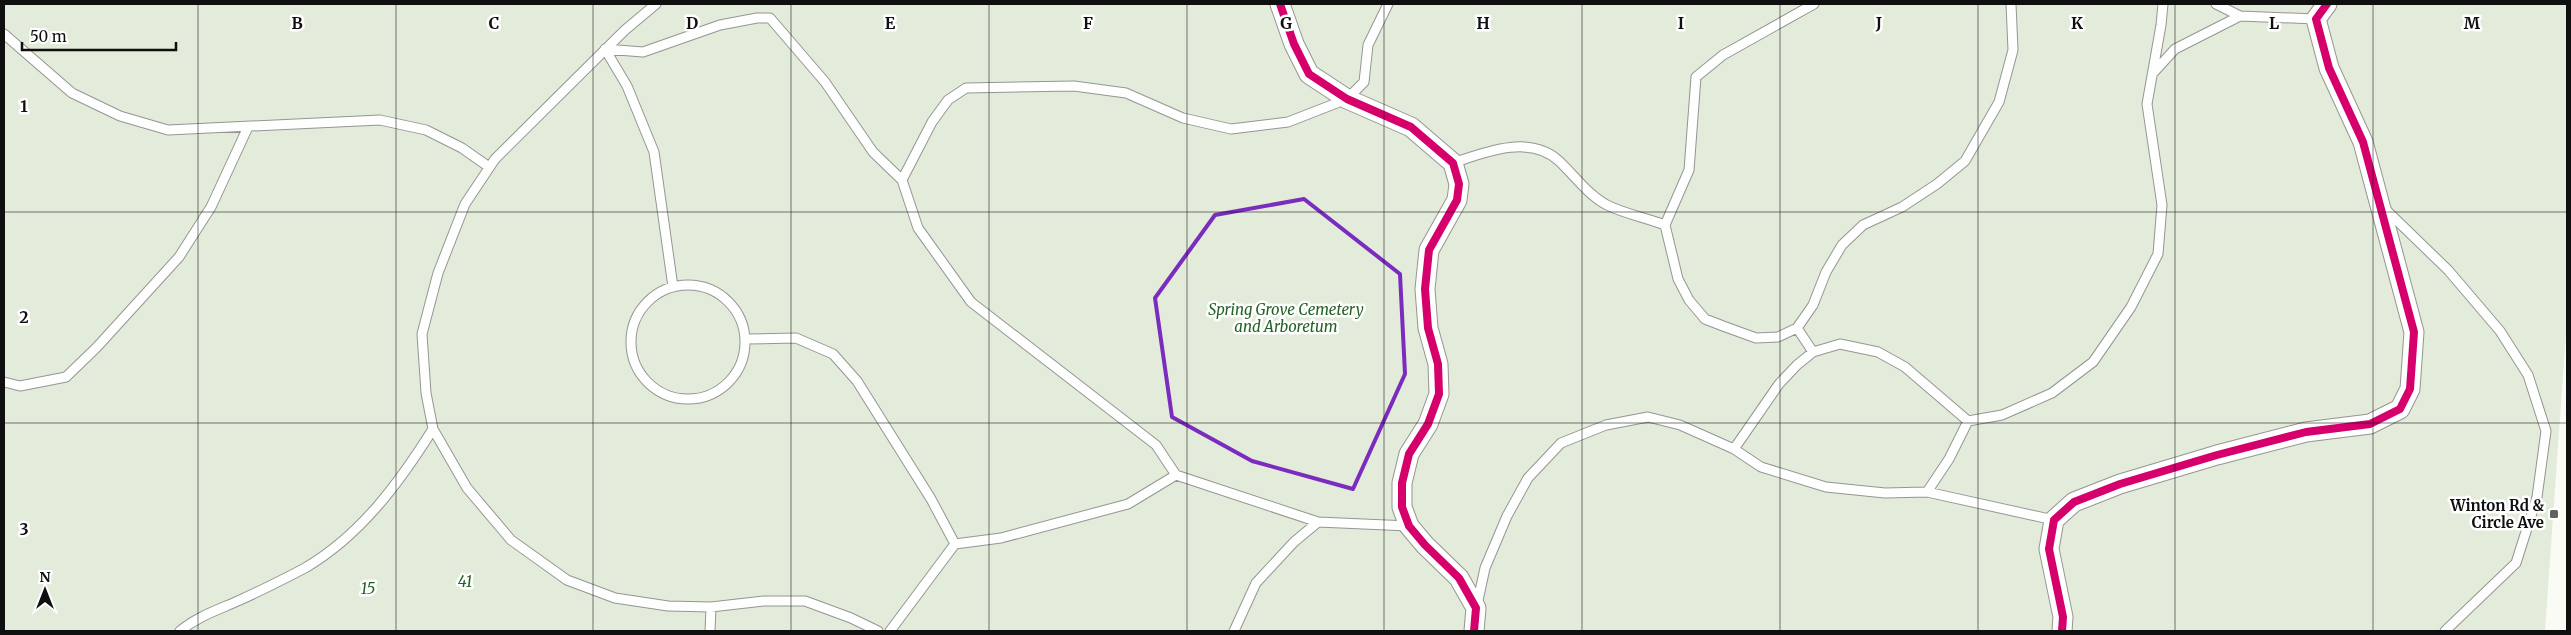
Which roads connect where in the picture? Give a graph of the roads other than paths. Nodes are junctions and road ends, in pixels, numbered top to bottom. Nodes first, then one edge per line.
1 (656, 4) edge
2 (1280, 4) edge
3 (1388, 4) edge
4 (1814, 4) edge
5 (2011, 4) edge
6 (2163, 4) edge
7 (2216, 4) edge
8 (2321, 11) edge
9 (2240, 16) junction
10 (4, 34) edge
11 (605, 49) junction
12 (2154, 73) junction
13 (1347, 99) junction
14 (248, 127) junction
15 (1453, 163) junction
16 (489, 167) junction
17 (902, 180) junction
18 (2380, 203) junction
19 (1666, 225) junction
20 (673, 287) junction
21 (1797, 328) junction
22 (745, 339) junction
23 (1813, 352) junction
24 (4, 382) edge
25 (1968, 421) junction
26 (433, 429) junction
27 (1734, 449) junction
28 (1176, 474) junction
29 (1927, 492) junction
30 (2054, 520) junction
31 (1318, 522) junction
32 (1409, 526) junction
33 (955, 544) junction
34 (711, 607) junction
35 (1476, 608) junction
36 (180, 631) edge
37 (710, 631) edge
38 (878, 631) edge
39 (890, 631) edge
40 (1234, 631) edge
41 (1474, 631) edge
42 (2062, 631) edge
43 (2445, 631) edge

1 - 11 lane
2 - 13 street
3 - 13 lane
4 - 19 lane
5 - 21 lane
6 - 12 lane
7 - 9 lane
8 - 9 lane
8 - 18 street
9 - 12 lane
10 - 14 lane
11 - 16 lane
11 - 17 lane
11 - 20 lane
12 - 25 lane
13 - 15 street
13 - 17 lane
14 - 16 lane
14 - 24 lane
15 - 19 lane
15 - 32 street
16 - 26 lane
17 - 28 lane
18 - 30 street
18 - 43 lane
19 - 21 lane
20 - 22 lane
20 - 22 lane
21 - 23 lane
22 - 33 lane
23 - 25 lane
23 - 27 lane
25 - 29 lane
26 - 34 lane
26 - 36 lane
27 - 29 lane
27 - 35 lane
28 - 31 lane
28 - 33 lane
29 - 30 lane
30 - 42 street
31 - 32 lane
31 - 40 lane
32 - 35 street
33 - 39 lane
34 - 37 lane
34 - 38 lane
35 - 41 street

